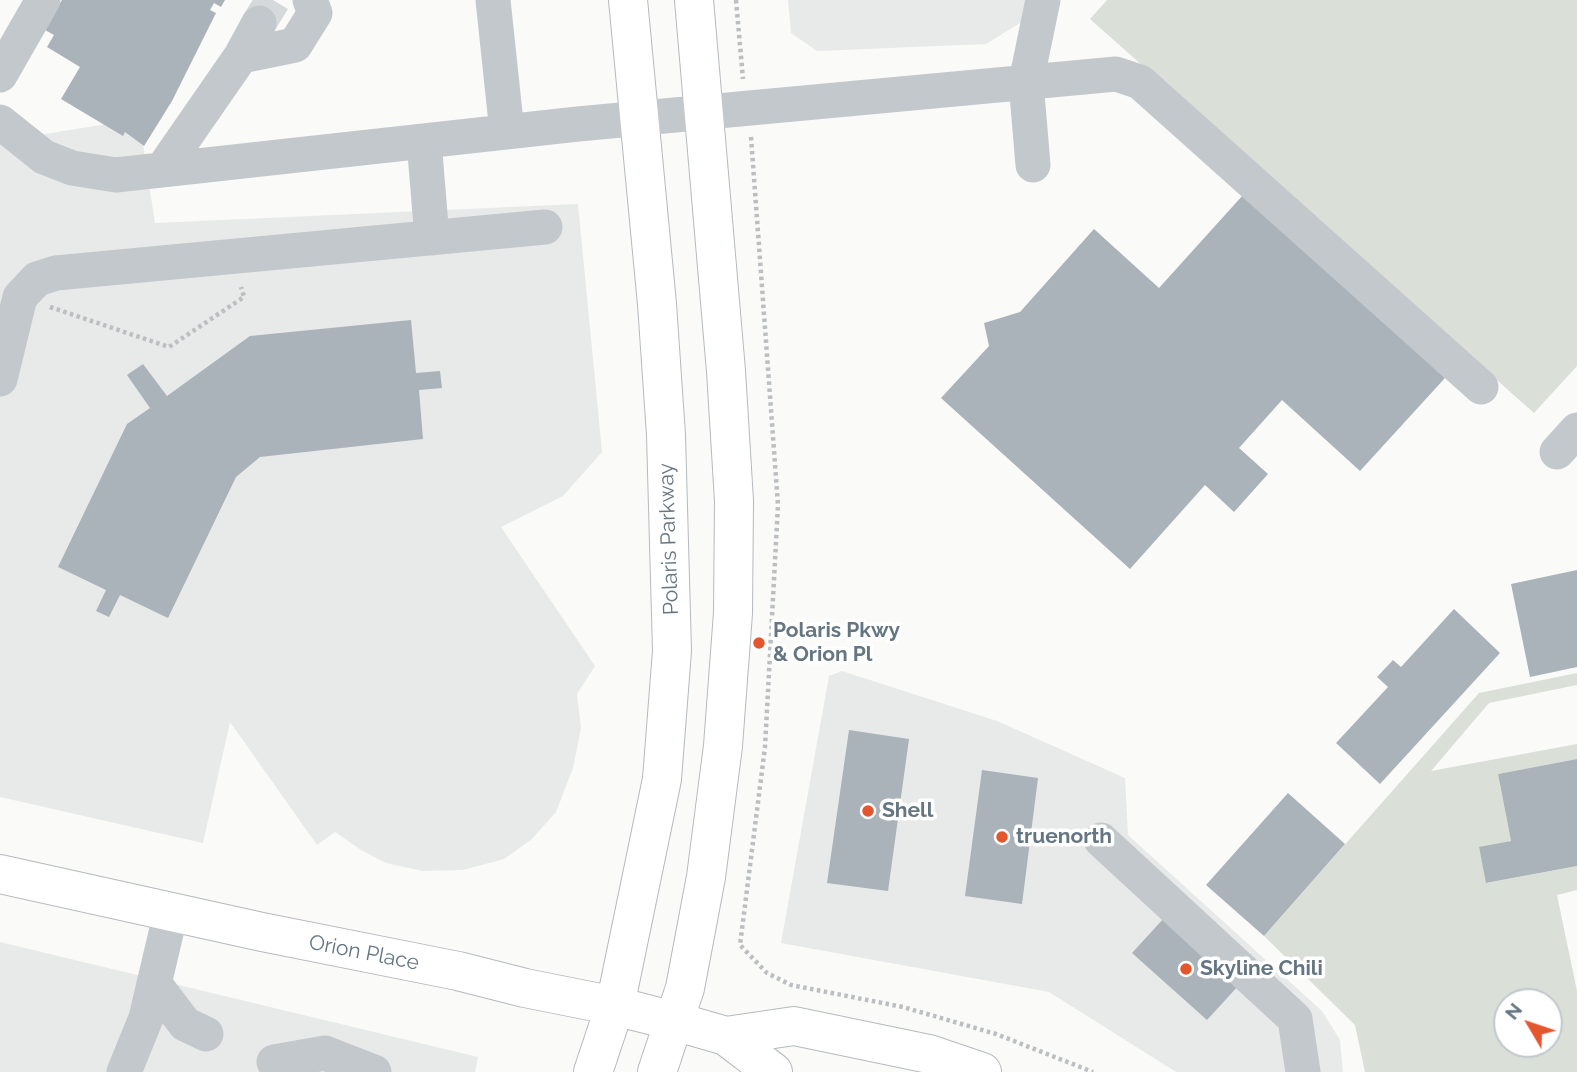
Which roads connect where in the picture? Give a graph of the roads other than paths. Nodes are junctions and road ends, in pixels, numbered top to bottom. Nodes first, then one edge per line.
1 (43, 0) edge
2 (310, 0) edge
3 (493, 0) edge
4 (628, 0) edge
5 (694, 0) edge
6 (1043, 0) edge
7 (260, 23) tunnel mouth
8 (241, 56) junction
9 (0, 75) edge
10 (1026, 82) junction
11 (702, 113) junction
12 (639, 119) junction
13 (0, 122) edge
14 (507, 132) junction
15 (424, 141) junction
16 (1033, 165) dead end
17 (162, 170) junction
18 (545, 228) dead end
19 (432, 238) junction
20 (0, 379) edge
21 (1481, 387) dead end
22 (1101, 840) dead end
23 (0, 874) edge
24 (171, 912) junction
25 (154, 983) junction
26 (615, 1006) junction
27 (674, 1020) junction
28 (206, 1034) dead end
29 (726, 1036) junction
30 (274, 1062) dead end
31 (124, 1072) edge
32 (374, 1072) edge
33 (593, 1072) edge
34 (657, 1072) edge
35 (773, 1072) edge
36 (982, 1072) edge
37 (1303, 1072) edge

1 - 9 lane
2 - 8 lane
3 - 14 lane
4 - 12 main road, Polaris Parkway
5 - 11 main road
6 - 10 lane
7 - 8 lane
8 - 17 lane
10 - 11 lane
10 - 16 lane
10 - 21 lane
11 - 12 lane
11 - 27 main road
12 - 14 lane
12 - 26 main road, Polaris Parkway
13 - 17 lane
14 - 15 lane
15 - 17 lane
15 - 19 lane
18 - 19 lane
19 - 20 lane
22 - 37 lane
23 - 24 main road, Orion Place
24 - 25 lane
24 - 26 main road, Orion Place
25 - 28 lane
25 - 31 lane
26 - 27 main road, Orion Place
26 - 33 main road, Polaris Parkway
27 - 29 main road, Orion Place
27 - 34 main road
29 - 35 main road, Orion Place
29 - 36 main road, Orion Place
30 - 32 lane

